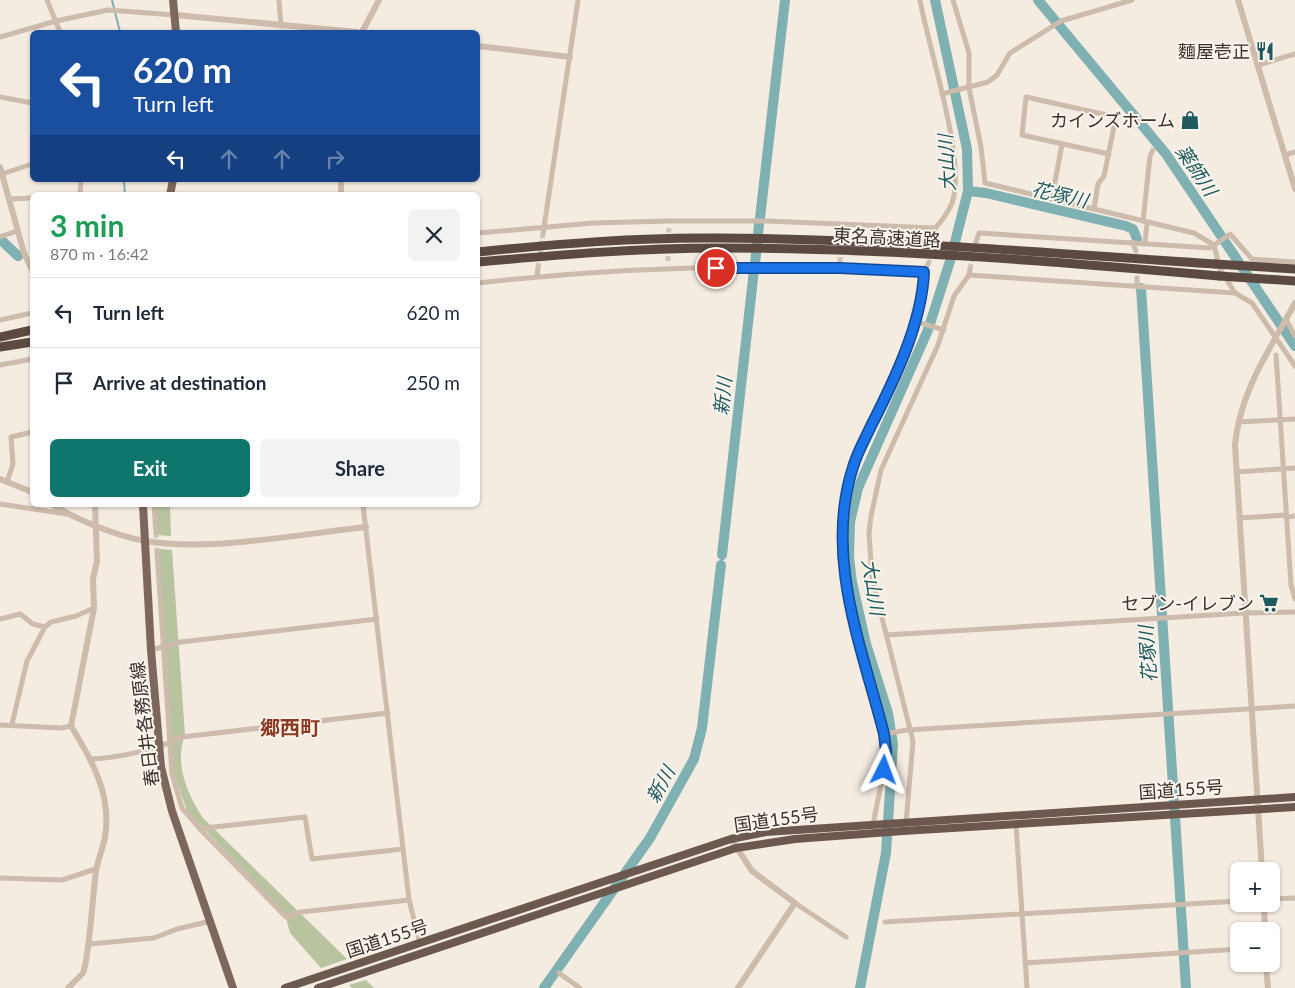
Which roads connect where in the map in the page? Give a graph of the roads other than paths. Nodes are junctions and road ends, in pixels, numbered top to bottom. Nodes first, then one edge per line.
1 (48, 0) edge
2 (173, 0) edge
3 (279, 0) edge
4 (379, 0) edge
5 (578, 0) edge
6 (920, 0) edge
7 (952, 0) edge
8 (1132, 0) edge
9 (1238, 0) edge
10 (175, 14) junction
11 (56, 20) junction
12 (281, 26) junction
13 (59, 30) edge
14 (176, 30) edge
15 (332, 30) edge
16 (363, 30) edge
17 (0, 36) edge
18 (480, 46) edge
19 (1295, 54) edge
20 (570, 57) junction
21 (1258, 65) junction
22 (968, 88) junction
23 (942, 94) junction
24 (0, 97) edge
25 (30, 103) edge
26 (1062, 144) junction
27 (1153, 150) dead end
28 (1295, 152) edge
29 (1109, 154) junction
30 (1285, 155) junction
31 (30, 164) edge
32 (1, 170) edge
33 (1295, 189) edge
34 (30, 198) edge
35 (1052, 198) junction
36 (9, 199) junction
37 (1094, 208) junction
38 (1145, 222) junction
39 (841, 223) junction
40 (544, 226) junction
41 (935, 228) junction
42 (841, 230) tunnel mouth
43 (17, 231) junction
44 (480, 233) edge
45 (544, 234) tunnel mouth
46 (0, 236) edge
47 (936, 240) junction
48 (976, 242) dead end
49 (1132, 242) junction
50 (1145, 243) junction
51 (1216, 243) junction
52 (1136, 251) dead end
53 (480, 252) edge
54 (932, 259) junction
55 (668, 261) tunnel mouth
56 (480, 262) edge
57 (1295, 262) edge
58 (30, 266) edge
59 (538, 268) tunnel mouth
60 (668, 268) junction
61 (1295, 269) edge
62 (924, 272) junction
63 (538, 276) junction
64 (1137, 278) dead end
65 (1295, 281) edge
66 (480, 283) edge
67 (1137, 286) junction
68 (1235, 293) junction
69 (1295, 303) edge
70 (30, 313) edge
71 (1286, 319) junction
72 (0, 320) edge
73 (916, 321) junction
74 (1292, 327) edge
75 (942, 329) junction
76 (30, 330) edge
77 (1277, 335) junction
78 (1295, 336) edge
79 (0, 337) edge
80 (30, 342) edge
81 (0, 348) edge
82 (1276, 355) dead end
83 (30, 360) edge
84 (0, 365) edge
85 (1295, 366) edge
86 (1295, 419) edge
87 (1280, 420) junction
88 (1238, 422) junction
89 (30, 432) edge
90 (1295, 468) edge
91 (1283, 469) junction
92 (1236, 472) junction
93 (4, 480) edge
94 (30, 491) edge
95 (0, 504) edge
96 (57, 507) edge
97 (95, 507) edge
98 (143, 507) edge
99 (154, 507) edge
100 (363, 507) edge
101 (74, 515) junction
102 (1286, 516) junction
103 (1295, 516) edge
104 (1239, 518) junction
105 (96, 524) junction
106 (366, 527) junction
107 (156, 533) tunnel mouth
108 (145, 541) junction
109 (157, 551) tunnel mouth
110 (1293, 585) edge
111 (1295, 599) edge
112 (94, 608) junction
113 (1295, 612) edge
114 (1244, 613) junction
115 (0, 619) edge
116 (376, 619) junction
117 (45, 627) junction
118 (886, 635) junction
119 (164, 647) junction
120 (151, 650) junction
121 (1295, 706) edge
122 (1250, 709) junction
123 (388, 713) junction
124 (12, 724) junction
125 (0, 725) edge
126 (71, 726) junction
127 (909, 730) junction
128 (885, 734) junction
129 (170, 742) junction
130 (158, 746) junction
131 (92, 759) junction
132 (1295, 797) edge
133 (1257, 799) junction
134 (1295, 807) edge
135 (1257, 809) junction
136 (906, 823) junction
137 (872, 824) junction
138 (1016, 824) junction
139 (205, 828) dead end
140 (731, 839) junction
141 (736, 848) junction
142 (403, 849) junction
143 (1261, 862) edge
144 (96, 869) junction
145 (0, 878) edge
146 (1295, 898) edge
147 (1280, 899) edge
148 (409, 900) junction
149 (1230, 901) edge
150 (795, 903) junction
151 (1021, 913) junction
152 (210, 921) junction
153 (886, 922) dead end
154 (846, 937) dead end
155 (420, 943) junction
156 (89, 944) junction
157 (1230, 951) edge
158 (1025, 963) junction
159 (1267, 972) edge
160 (559, 973) dead end
161 (68, 988) edge
162 (234, 988) edge
163 (285, 988) edge
164 (318, 988) edge
165 (580, 988) edge
166 (738, 988) edge
167 (1027, 988) edge
168 (1268, 988) edge

1 - 11 street
2 - 10 main road
3 - 12 street
4 - 16 street
5 - 20 street
6 - 23 street
7 - 22 street
8 - 22 street
9 - 21 street
10 - 11 street
10 - 12 street
10 - 14 main road
11 - 13 street
11 - 17 street
12 - 15 street
18 - 20 street
19 - 21 street
20 - 40 street
21 - 30 street
22 - 23 street
22 - 35 street
23 - 41 street
24 - 25 street
26 - 29 street
26 - 29 street
26 - 35 street
27 - 38 street
28 - 30 street
29 - 37 street
30 - 33 street
31 - 32 street
32 - 36 street
34 - 36 street
35 - 37 street
36 - 43 street
37 - 38 street
38 - 50 street
38 - 51 street
39 - 40 street
39 - 41 street
39 - 42 street
40 - 44 street
40 - 45 street
41 - 47 street
43 - 46 street
43 - 58 street
47 - 53 highway, 東名高速道路
47 - 61 highway, 東名高速道路, bridge
48 - 49 street
49 - 50 street
49 - 52 street
50 - 51 street
51 - 57 street
51 - 68 street
54 - 56 highway, 東名高速道路
54 - 62 street
54 - 65 highway, 東名高速道路, bridge
55 - 60 street
59 - 63 street
60 - 62 street
60 - 63 street
62 - 73 street
63 - 66 street
64 - 67 street
67 - 68 street
67 - 75 street
68 - 77 street
69 - 71 street
70 - 72 street
71 - 74 street
71 - 77 street
73 - 75 street
73 - 128 street
74 - 78 street
75 - 118 street
76 - 79 highway
77 - 85 street
77 - 88 street
80 - 81 highway
82 - 87 street
83 - 84 street
86 - 87 street
87 - 88 street
87 - 91 street
88 - 92 street
89 - 93 street
90 - 91 street
91 - 92 street
91 - 102 street
92 - 104 street
93 - 94 street
95 - 101 street
96 - 101 street
97 - 105 street
98 - 108 main road, 春日井各務原線
99 - 107 street
100 - 106 street
101 - 105 street
102 - 103 street
102 - 104 street
102 - 110 street
104 - 114 street
105 - 108 street
105 - 112 street
106 - 108 street
106 - 116 street
108 - 120 main road, 春日井各務原線
109 - 119 street
110 - 111 street
112 - 117 street
112 - 126 street
113 - 114 street
114 - 118 street
114 - 122 street
115 - 117 street
116 - 119 street
116 - 123 street
117 - 124 street
118 - 127 street
119 - 120 street
119 - 129 street
120 - 130 main road, 春日井各務原線
121 - 122 street
122 - 127 street
122 - 133 street
123 - 129 street
123 - 142 street
124 - 125 street
124 - 126 street
126 - 131 street
127 - 128 street
127 - 136 street
128 - 137 street
129 - 130 street
129 - 148 street
130 - 131 street
130 - 152 main road, 春日井各務原線
131 - 144 street
132 - 133 highway, 国道155号
133 - 135 street
133 - 136 highway, 国道155号
134 - 135 highway, 国道155号
135 - 138 highway, 国道155号
135 - 143 street
136 - 137 highway, 国道155号
137 - 140 highway, 国道155号
138 - 141 highway, 国道155号
138 - 151 street
139 - 142 street
140 - 141 street
140 - 155 highway, 国道155号
141 - 150 street
141 - 164 highway, 国道155号
142 - 148 street
144 - 145 street
144 - 156 street
146 - 147 street
148 - 155 street
149 - 151 street
150 - 154 street
150 - 166 street
151 - 153 street
151 - 158 street
152 - 156 street
152 - 162 main road, 春日井各務原線
155 - 163 highway, 国道155号
156 - 161 street
157 - 158 street
158 - 167 street
159 - 168 street
160 - 165 street

